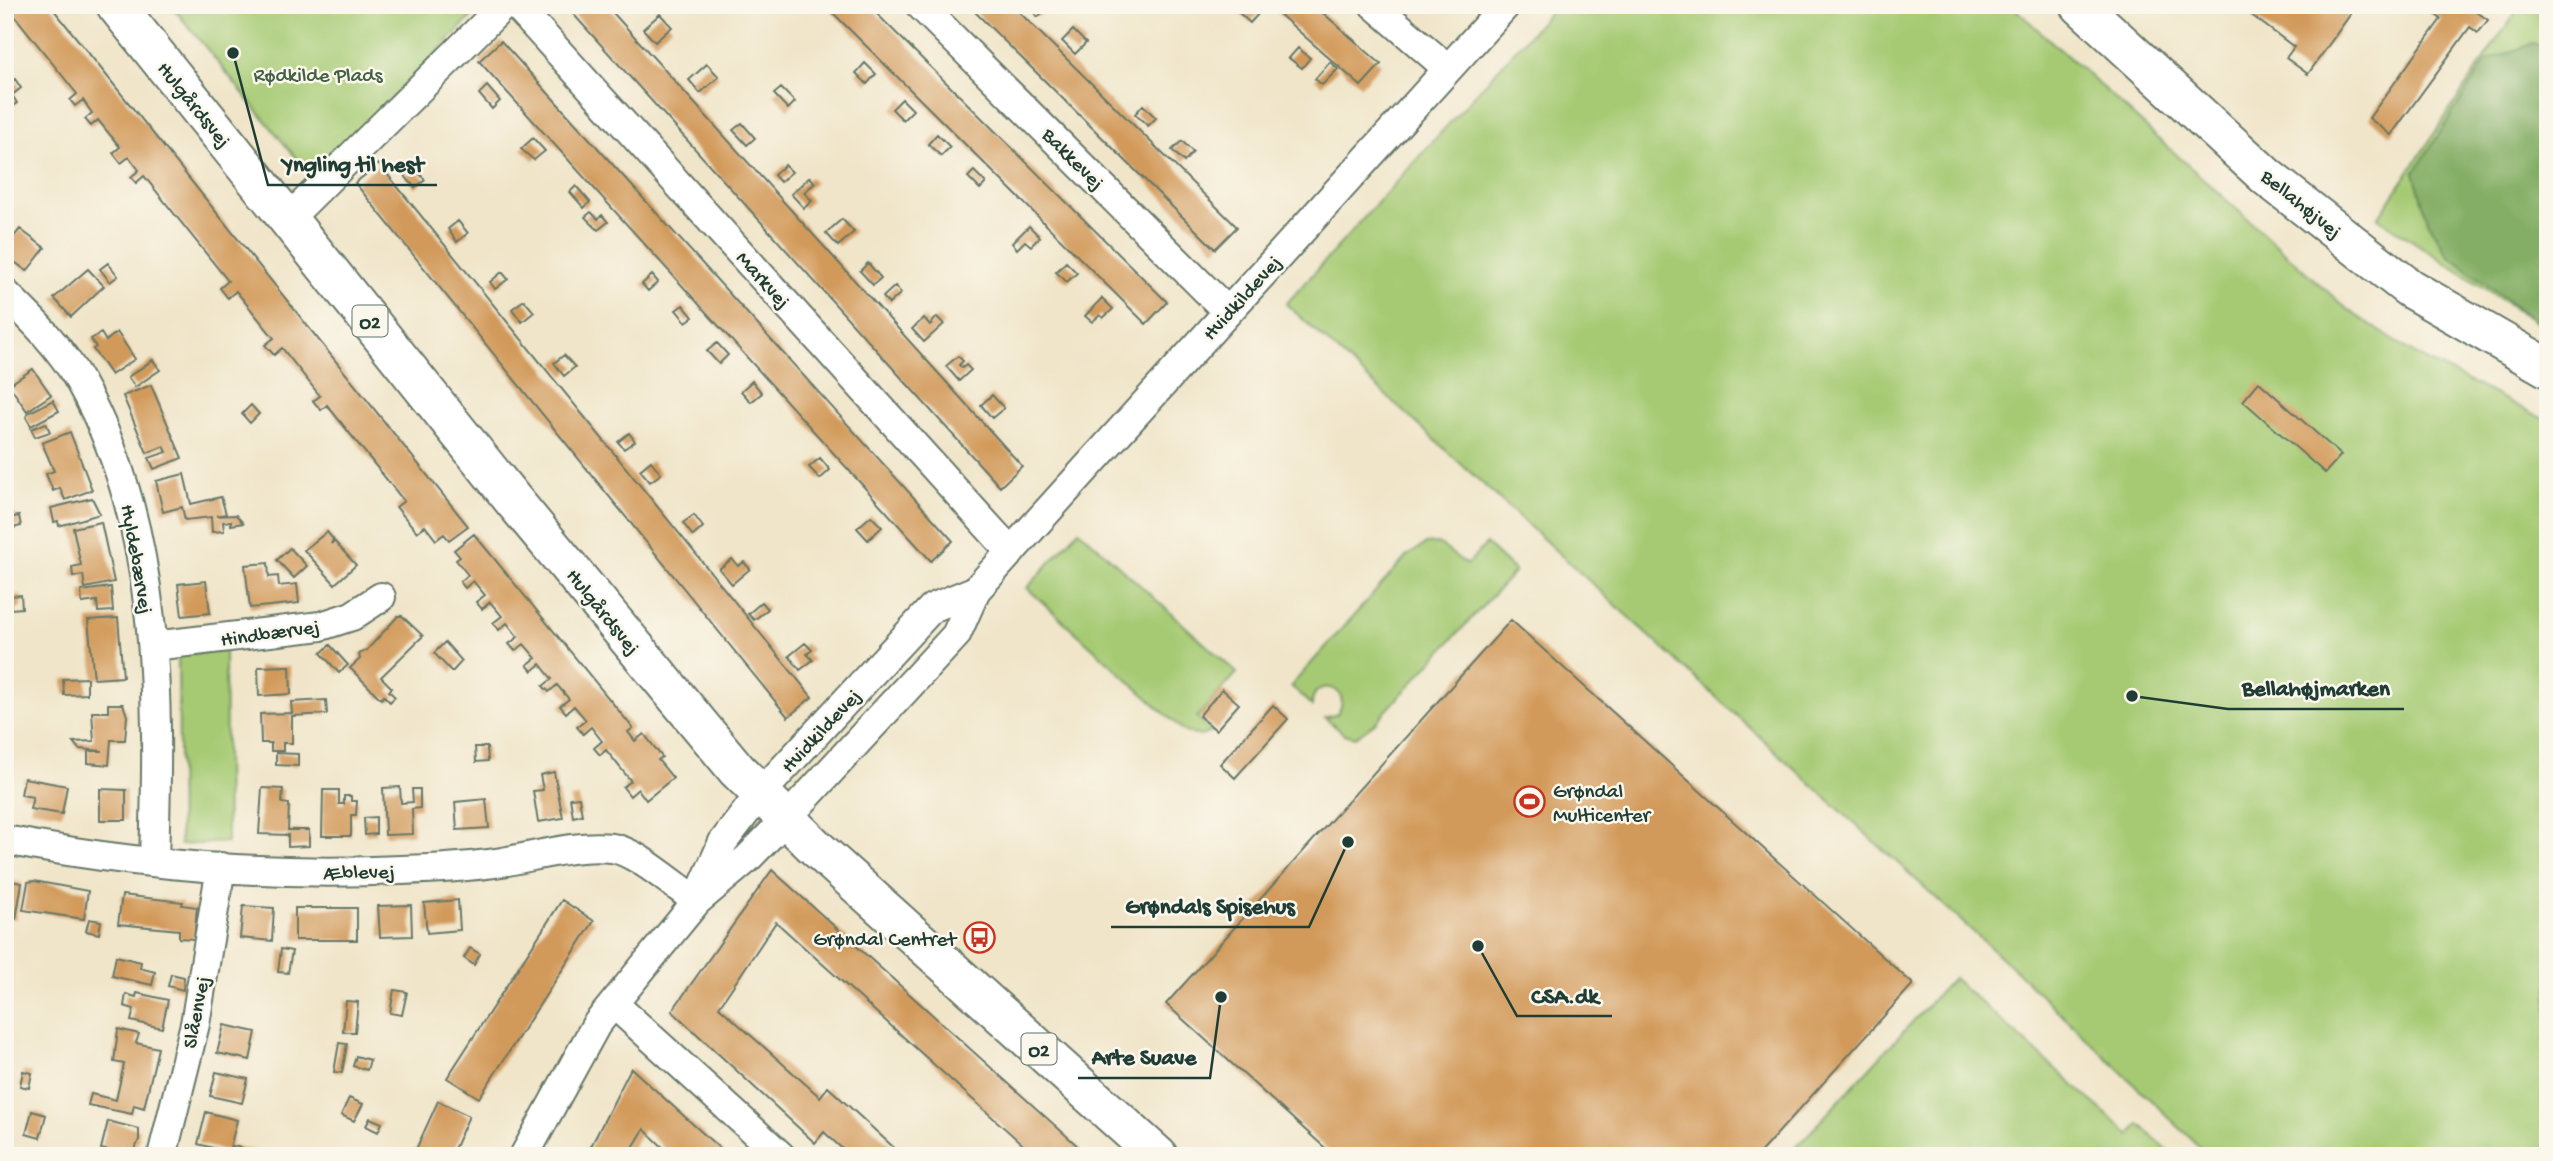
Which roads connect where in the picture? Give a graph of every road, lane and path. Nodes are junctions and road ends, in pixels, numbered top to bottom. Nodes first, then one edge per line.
1 (116, 5) edge
2 (504, 5) edge
3 (516, 5) edge
4 (920, 5) edge
5 (1374, 5) edge
6 (1506, 5) edge
7 (2080, 5) edge
8 (1448, 69) junction
9 (288, 219) junction
10 (5, 293) edge
11 (1228, 312) junction
12 (2548, 368) edge
13 (1011, 552) junction
14 (976, 590) junction
15 (381, 597) dead end
16 (153, 646) junction
17 (773, 807) junction
18 (5, 840) edge
19 (154, 862) junction
20 (221, 867) junction
21 (697, 901) junction
22 (614, 1004) junction
23 (162, 1156) edge
24 (524, 1156) edge
25 (781, 1156) edge
26 (1157, 1156) edge

1 - 9 main road, Hulgårdsvej / O2
2 - 9 street
3 - 13 street, Markvej
4 - 11 street, Bakkevej
5 - 8 street
6 - 8 street, Hvidkildevej
7 - 12 main road, Bellahøjvej
8 - 11 street, Hvidkildevej
9 - 17 main road, Hulgårdsvej / O2
10 - 16 street, Hyldebærvej
11 - 13 street, Hvidkildevej
13 - 14 street, Hvidkildevej
14 - 17 street, Hvidkildevej
14 - 17 street, Hvidkildevej
15 - 16 street, Hindbærvej
16 - 19 street, Hyldebærvej
17 - 21 street, Hvidkildevej
17 - 26 main road, Hulgårdsvej / O2
18 - 19 street, Æblevej
19 - 20 street, Æblevej
20 - 21 street, Æblevej
20 - 23 street, Slåenvej
21 - 22 street, Hvidkildevej
22 - 24 street, Hvidkildevej
22 - 25 street

